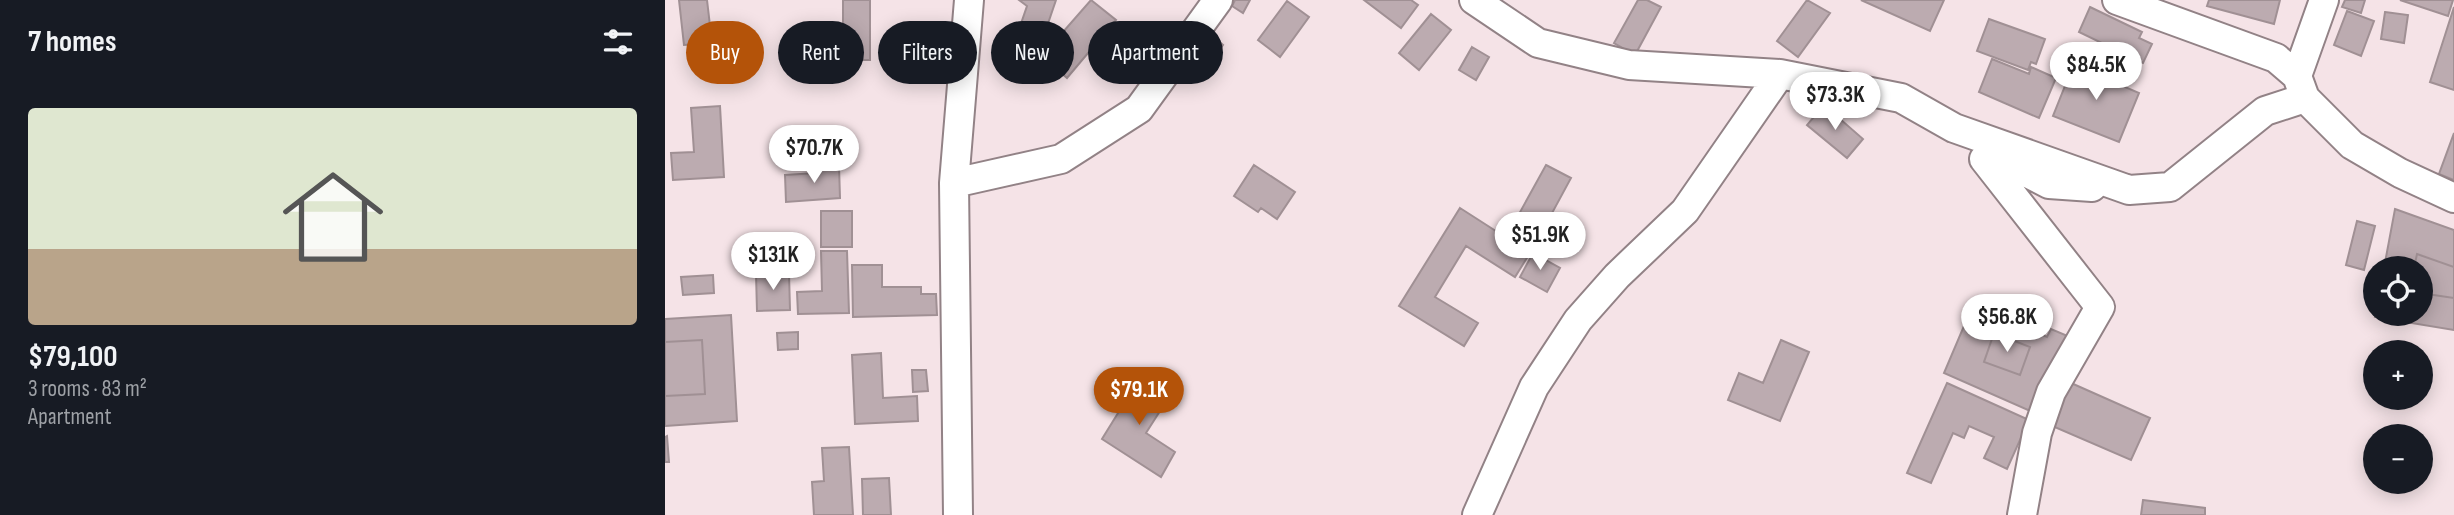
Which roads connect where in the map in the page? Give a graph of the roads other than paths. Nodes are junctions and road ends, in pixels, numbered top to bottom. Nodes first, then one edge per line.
1 (969, 0) edge
2 (1218, 0) edge
3 (1473, 0) edge
4 (2117, 0) edge
5 (2324, 0) edge
6 (1780, 74) junction
7 (2301, 87) junction
8 (954, 183) junction
9 (2129, 190) junction
10 (2454, 198) edge
11 (958, 515) edge
12 (1477, 515) edge
13 (2022, 515) edge

1 - 8 street
2 - 8 street
3 - 6 street
4 - 7 street
5 - 7 street
6 - 9 street
6 - 12 street
7 - 9 street
7 - 10 street
8 - 11 street
9 - 13 street

